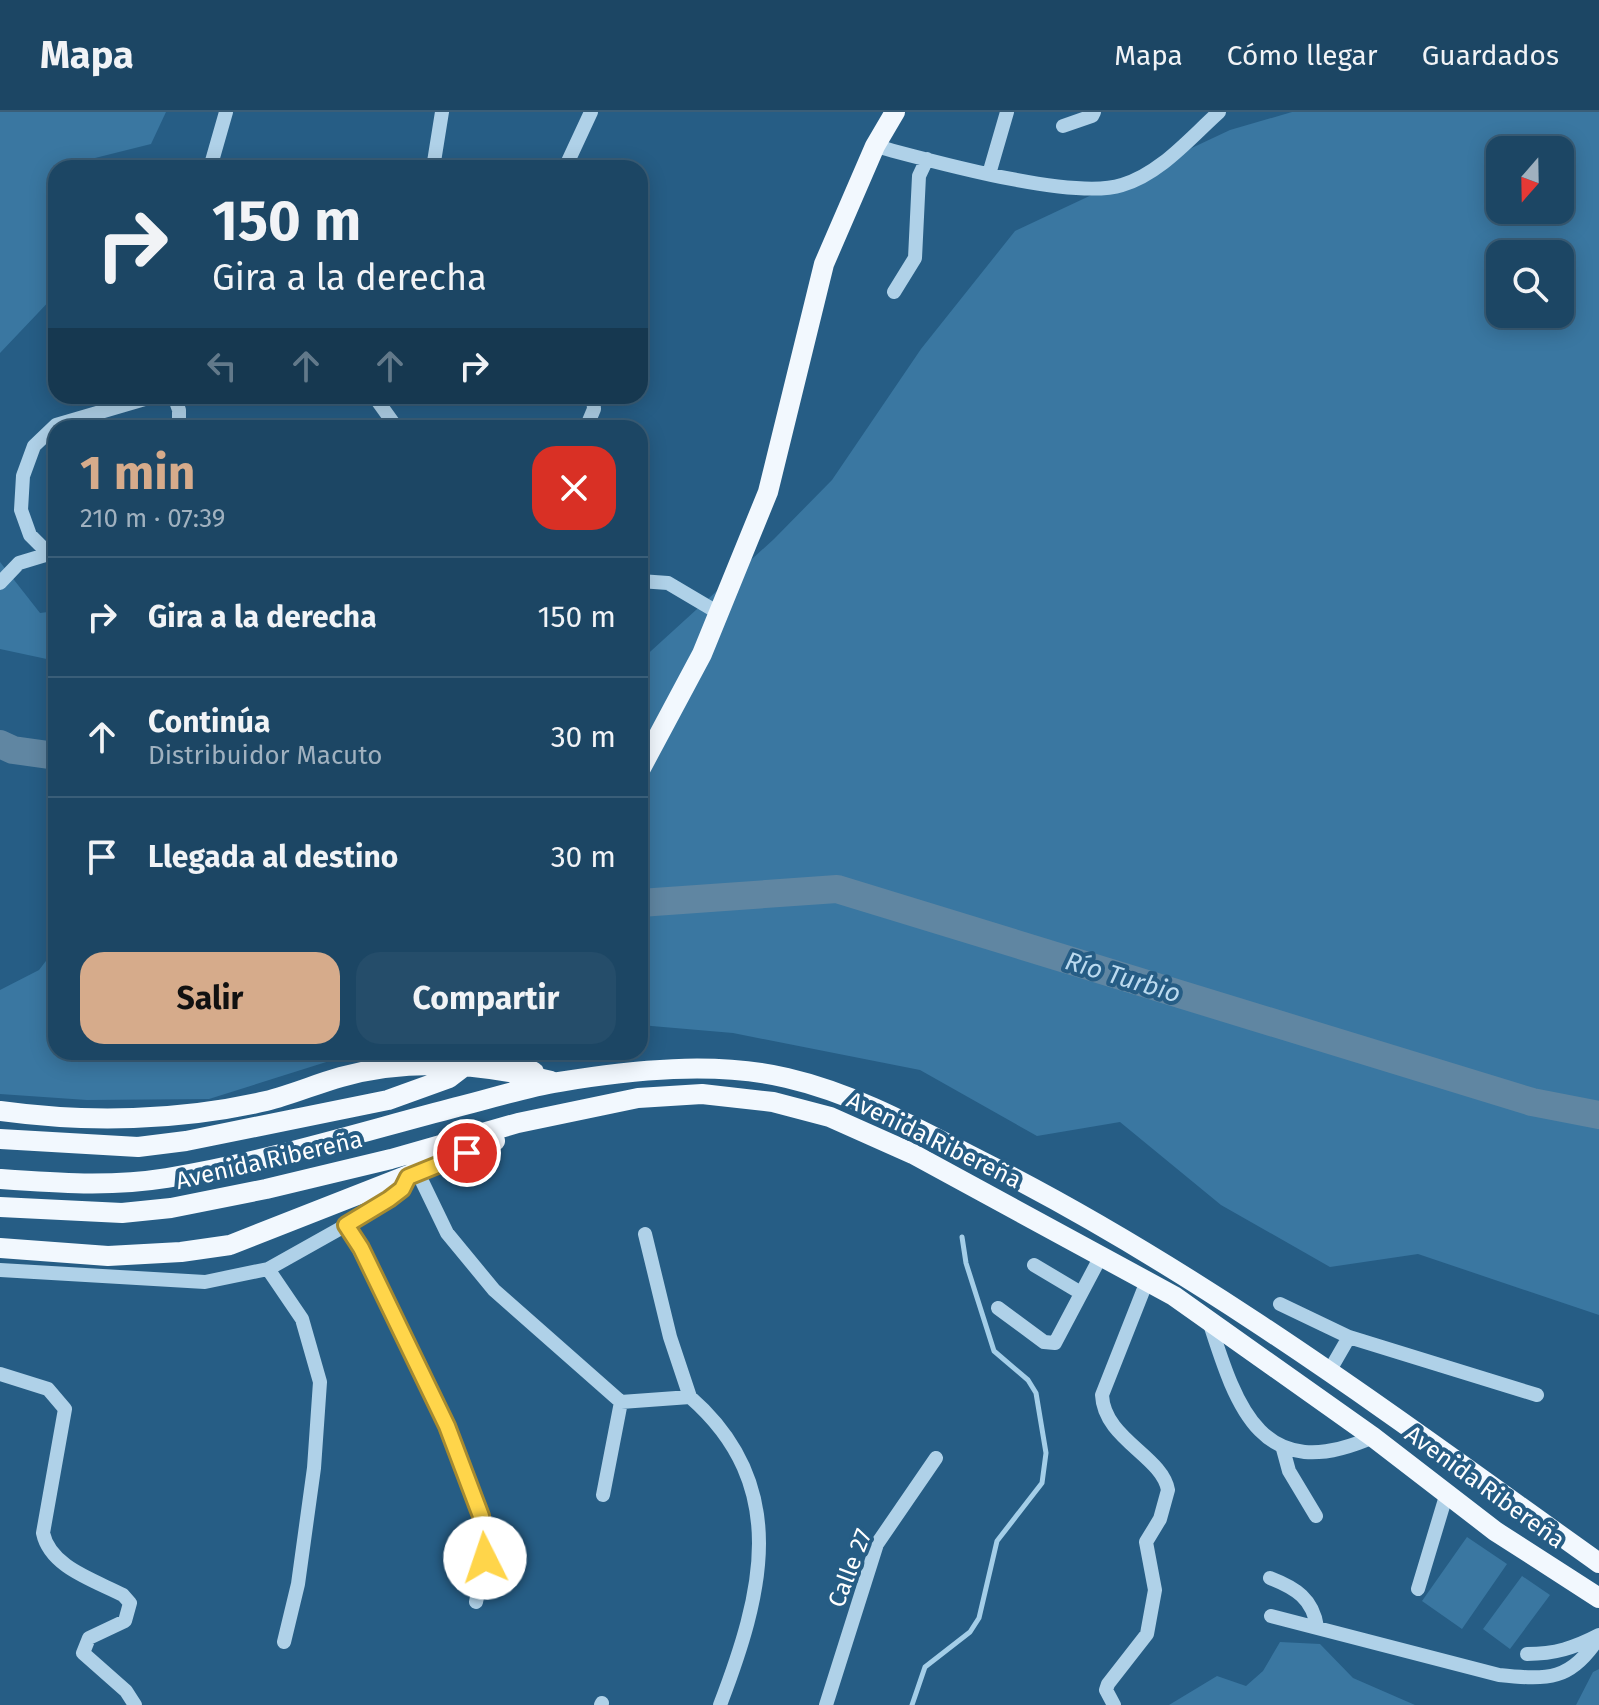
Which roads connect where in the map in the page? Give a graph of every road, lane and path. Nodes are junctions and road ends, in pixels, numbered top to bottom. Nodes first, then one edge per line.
1 (226, 112) edge
2 (442, 112) edge
3 (591, 112) edge
4 (895, 112) edge
5 (1007, 112) edge
6 (1094, 112) edge
7 (1219, 112) edge
8 (1063, 126) dead end
9 (875, 146) junction
10 (927, 159) junction
11 (212, 160) edge
12 (434, 160) edge
13 (569, 160) edge
14 (989, 174) junction
15 (894, 292) dead end
16 (128, 404) edge
17 (73, 420) edge
18 (48, 433) edge
19 (48, 548) edge
20 (48, 555) edge
21 (648, 582) edge
22 (0, 583) edge
23 (717, 612) junction
24 (648, 755) edge
25 (396, 1060) edge
26 (475, 1060) edge
27 (513, 1060) edge
28 (468, 1067) junction
29 (344, 1076) junction
30 (555, 1082) junction
31 (0, 1111) edge
32 (543, 1118) junction
33 (0, 1139) edge
34 (413, 1175) junction
35 (0, 1179) edge
36 (0, 1207) edge
37 (346, 1225) junction
38 (645, 1234) dead end
39 (0, 1248) edge
40 (145, 1254) junction
41 (1101, 1256) junction
42 (1034, 1265) dead end
43 (268, 1269) junction
44 (0, 1270) edge
45 (101, 1276) junction
46 (1147, 1281) junction
47 (1081, 1293) junction
48 (1280, 1304) dead end
49 (998, 1308) dead end
50 (1209, 1321) junction
51 (1349, 1337) junction
52 (1330, 1370) junction
53 (0, 1374) edge
54 (1537, 1395) dead end
55 (690, 1397) junction
56 (621, 1402) junction
57 (1373, 1437) junction
58 (1283, 1449) junction
59 (936, 1458) dead end
60 (603, 1495) dead end
61 (1446, 1496) junction
62 (1316, 1516) dead end
63 (1599, 1563) edge
64 (1270, 1578) dead end
65 (1418, 1589) dead end
66 (1599, 1598) edge
67 (476, 1602) dead end
68 (1271, 1616) dead end
69 (1317, 1627) junction
70 (1599, 1636) edge
71 (284, 1642) dead end
72 (1527, 1654) dead end
73 (135, 1705) edge
74 (720, 1705) edge
75 (826, 1705) edge
76 (1114, 1705) edge

1 - 11 street
2 - 12 street
3 - 13 street
4 - 9 main road
5 - 14 street
6 - 8 street
7 - 14 street
9 - 10 street
9 - 23 main road
10 - 14 street
10 - 15 street
16 - 17 street
18 - 19 street
20 - 22 street
21 - 23 street
23 - 24 main road
25 - 29 main road
26 - 28 main road
27 - 30 main road
28 - 29 main road
28 - 30 main road
28 - 33 main road
29 - 31 main road
30 - 35 main road, Avenida Ribereña
30 - 52 main road, Avenida Ribereña
32 - 34 main road
32 - 36 main road, Avenida Ribereña
32 - 41 main road, Avenida Ribereña
34 - 37 street
34 - 40 main road
34 - 56 street
37 - 43 street
37 - 67 street
38 - 55 street
39 - 40 main road
40 - 45 street
41 - 46 main road, Avenida Ribereña
41 - 47 street
42 - 47 street
43 - 45 street
43 - 71 street
44 - 45 street
46 - 50 main road, Avenida Ribereña
46 - 76 street
47 - 49 street
48 - 51 street
50 - 57 main road, Avenida Ribereña
50 - 58 street
51 - 52 street
51 - 54 street
52 - 63 main road, Avenida Ribereña
53 - 73 street
55 - 56 street
55 - 74 street
56 - 60 street
57 - 58 street
57 - 61 main road, Avenida Ribereña
58 - 62 street
59 - 75 street, Calle 27
61 - 65 street
61 - 66 main road, Avenida Ribereña
64 - 69 street
68 - 69 street
69 - 70 street
70 - 72 street

